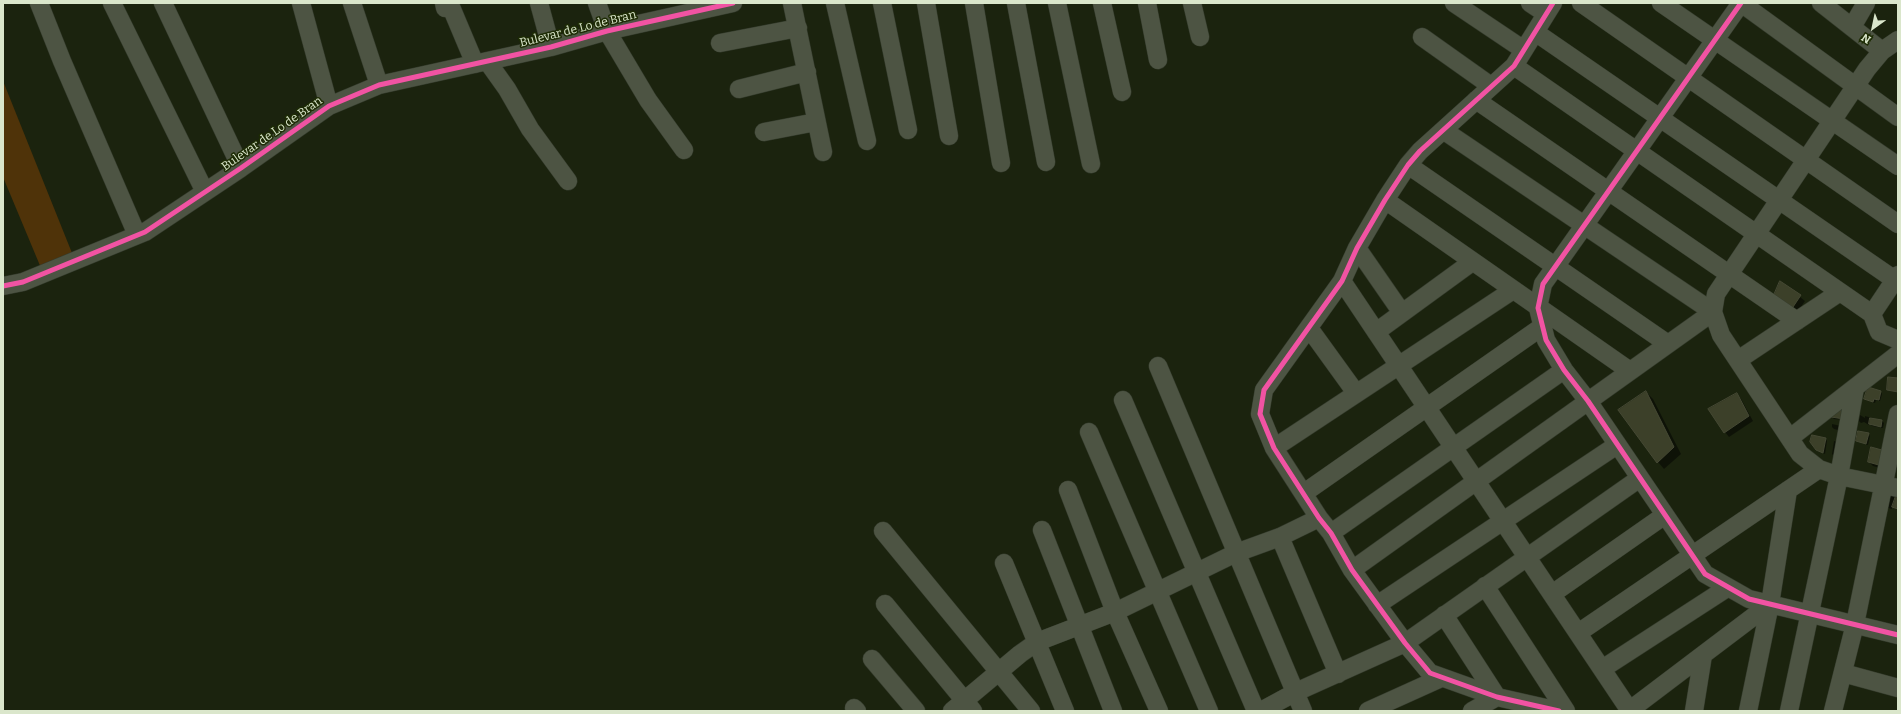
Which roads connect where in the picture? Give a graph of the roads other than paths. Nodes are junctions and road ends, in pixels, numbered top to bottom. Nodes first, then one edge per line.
1 (39, 3) edge
2 (112, 3) edge
3 (164, 3) edge
4 (301, 3) edge
5 (352, 3) edge
6 (444, 3) edge
7 (539, 3) edge
8 (597, 3) edge
9 (733, 3) edge
10 (792, 3) edge
11 (835, 3) edge
12 (882, 3) edge
13 (926, 3) edge
14 (974, 3) edge
15 (1016, 3) edge
16 (1057, 3) edge
17 (1102, 3) edge
18 (1147, 3) edge
19 (1192, 3) edge
20 (1454, 3) edge
21 (1530, 3) edge
22 (1581, 3) edge
23 (1661, 3) edge
24 (1741, 3) edge
25 (1821, 3) edge
26 (1866, 3) edge
27 (1549, 8) edge
28 (661, 11) edge
29 (1852, 27) junction
30 (798, 28) junction
31 (607, 31) junction
32 (1535, 32) junction
33 (1200, 36) dead end
34 (1422, 36) dead end
35 (1715, 40) junction
36 (1898, 40) edge
37 (720, 43) dead end
38 (551, 47) junction
39 (1524, 50) junction
40 (1882, 51) junction
41 (1158, 60) dead end
42 (481, 63) junction
43 (1514, 66) junction
44 (807, 72) junction
45 (1688, 78) junction
46 (379, 85) junction
47 (1491, 86) junction
48 (1856, 86) junction
49 (739, 89) dead end
50 (1122, 92) dead end
51 (1476, 100) junction
52 (328, 106) junction
53 (1898, 117) edge
54 (1660, 118) junction
55 (1832, 121) junction
56 (816, 122) junction
57 (908, 130) dead end
58 (1442, 130) junction
59 (764, 132) dead end
60 (949, 136) dead end
61 (867, 141) dead end
62 (684, 150) dead end
63 (1636, 151) junction
64 (823, 152) dead end
65 (1806, 160) junction
66 (1046, 162) dead end
67 (1000, 163) dead end
68 (1090, 164) dead end
69 (1408, 165) junction
70 (1898, 166) edge
71 (241, 168) junction
72 (568, 181) dead end
73 (1608, 191) junction
74 (205, 192) junction
75 (1385, 200) junction
76 (1779, 200) junction
77 (1898, 224) edge
78 (1584, 225) junction
79 (1756, 234) junction
80 (137, 235) junction
81 (1357, 248) junction
82 (1472, 262) junction
83 (1556, 265) junction
84 (1729, 274) junction
85 (1896, 277) edge
86 (1342, 281) junction
87 (3, 286) edge
88 (1513, 290) junction
89 (1840, 292) junction
90 (1538, 308) junction
91 (1402, 312) junction
92 (1713, 312) junction
93 (1872, 314) junction
94 (1797, 321) junction
95 (1543, 326) junction
96 (1309, 328) junction
97 (1376, 332) junction
98 (1898, 340) edge
99 (1668, 344) junction
100 (1898, 354) edge
101 (1738, 360) junction
102 (1398, 365) junction
103 (1158, 366) dead end
104 (1564, 370) junction
105 (1630, 371) junction
106 (1855, 388) junction
107 (1356, 393) junction
108 (1123, 400) dead end
109 (1588, 402) junction
110 (1427, 407) junction
111 (1898, 414) edge
112 (1089, 432) dead end
113 (1790, 438) junction
114 (1617, 445) junction
115 (1454, 447) junction
116 (1274, 448) junction
117 (1819, 469) junction
118 (1839, 476) junction
119 (1640, 478) junction
120 (1476, 481) junction
121 (1891, 487) edge
122 (1068, 490) dead end
123 (1788, 490) junction
124 (1304, 493) junction
125 (1665, 515) junction
126 (1319, 518) junction
127 (1503, 521) junction
128 (1042, 530) dead end
129 (883, 531) dead end
130 (1331, 533) junction
131 (1280, 537) junction
132 (1236, 553) junction
133 (1692, 555) junction
134 (1527, 557) junction
135 (1004, 563) dead end
136 (1352, 570) junction
137 (1197, 572) junction
138 (1485, 586) junction
139 (1727, 588) junction
140 (1157, 591) junction
141 (1552, 594) junction
142 (885, 604) dead end
143 (1770, 604) junction
144 (1377, 605) junction
145 (1115, 612) junction
146 (1809, 614) junction
147 (1444, 615) junction
148 (1855, 624) junction
149 (1079, 626) junction
150 (1578, 633) junction
151 (1898, 635) edge
152 (1038, 642) junction
153 (1405, 643) junction
154 (1703, 655) junction
155 (872, 659) dead end
156 (1602, 669) junction
157 (999, 672) junction
158 (1843, 673) junction
159 (1338, 674) junction
160 (1441, 678) junction
161 (1898, 688) edge
162 (1296, 692) junction
163 (1498, 697) junction
164 (963, 707) edge
165 (1630, 710) edge
166 (916, 711) edge
167 (1031, 711) edge
168 (1065, 711) edge
169 (1113, 711) edge
170 (1159, 711) edge
171 (1210, 711) edge
172 (1256, 711) edge
173 (1261, 711) edge
174 (1303, 711) edge
175 (1368, 711) edge
176 (1472, 711) edge
177 (1559, 711) edge
178 (1566, 711) edge
179 (1694, 711) edge
180 (1748, 711) edge
181 (1789, 711) edge
182 (1833, 711) edge

1 - 80 street
2 - 74 street
3 - 71 street
4 - 52 street
5 - 46 street
6 - 42 street
7 - 38 street
8 - 31 street
9 - 28 street, Bulevar de Lo de Bran
10 - 30 street
11 - 61 street
12 - 57 street
13 - 60 street
14 - 67 street
15 - 66 street
16 - 68 street
17 - 50 street
18 - 41 street
19 - 33 street
20 - 39 street
21 - 27 street
22 - 45 street
23 - 35 street
24 - 35 street
24 - 48 street
25 - 29 street
26 - 29 street
27 - 32 street
28 - 31 street, Bulevar de Lo de Bran
29 - 40 street
30 - 37 street
30 - 44 street
31 - 38 street, Bulevar de Lo de Bran
31 - 62 street
32 - 39 street
32 - 54 street
34 - 47 street
35 - 45 street
35 - 55 street
36 - 40 street
38 - 42 street, Bulevar de Lo de Bran
39 - 43 street
40 - 48 street
42 - 46 street, Bulevar de Lo de Bran
42 - 72 street
43 - 47 street
43 - 63 street
44 - 49 street
44 - 56 street
45 - 54 street
45 - 65 street
46 - 52 street, Bulevar de Lo de Bran
47 - 51 street
48 - 53 street
48 - 55 street
51 - 58 street
51 - 73 street
52 - 71 street, Bulevar de Lo de Bran
54 - 63 street
54 - 76 street
55 - 65 street
55 - 70 street
56 - 59 street
56 - 64 street
58 - 69 street
58 - 78 street
63 - 73 street
63 - 79 street
65 - 76 street
65 - 77 street
69 - 75 street
69 - 83 street
71 - 74 street, Bulevar de Lo de Bran
73 - 78 street
73 - 84 street
74 - 80 street, Bulevar de Lo de Bran
75 - 81 street
75 - 82 street
76 - 79 street
76 - 85 street
78 - 83 street
78 - 92 street
79 - 84 street
79 - 89 street
80 - 87 street, Bulevar de Lo de Bran
81 - 86 street
81 - 91 street
82 - 88 street
82 - 91 street
83 - 90 street
83 - 99 street
84 - 92 street
84 - 94 street
85 - 93 street
86 - 96 street
86 - 97 street
88 - 90 street
88 - 102 street
89 - 93 street
89 - 94 street
90 - 95 street
90 - 105 street
91 - 97 street
92 - 99 street
92 - 101 street
93 - 98 street
94 - 101 street
95 - 104 street
95 - 110 street
96 - 107 street
96 - 116 street
97 - 102 street
99 - 105 street
100 - 106 street
101 - 113 street
102 - 107 street
102 - 110 street
103 - 132 street
104 - 109 street
104 - 115 street
105 - 109 street
106 - 113 street
106 - 118 street
107 - 116 street
108 - 137 street
109 - 114 street
109 - 120 street
110 - 115 street
110 - 124 street
111 - 121 street
112 - 140 street
113 - 117 street
114 - 119 street
114 - 127 street
115 - 120 street
115 - 130 street
116 - 124 street
117 - 118 street
117 - 123 street
118 - 121 street
118 - 146 street
119 - 125 street
119 - 134 street
120 - 127 street
120 - 136 street
121 - 148 street
122 - 145 street
123 - 133 street
123 - 143 street
124 - 126 street
125 - 133 street
125 - 141 street
126 - 130 street
126 - 131 street
127 - 134 street
127 - 144 street
128 - 149 street
129 - 157 street
130 - 136 street
131 - 132 street
131 - 159 street
132 - 137 street
132 - 162 street
133 - 139 street
133 - 150 street
134 - 138 street
134 - 141 street
135 - 152 street
136 - 144 street
137 - 140 street
137 - 172 street
138 - 147 street
138 - 178 street
139 - 143 street
139 - 156 street
140 - 145 street
140 - 171 street
141 - 150 street
142 - 164 street
143 - 146 street
143 - 154 street
143 - 180 street
144 - 153 street
145 - 149 street
145 - 170 street
146 - 148 street
146 - 181 street
147 - 153 street
147 - 163 street
148 - 151 street
148 - 158 street
149 - 152 street
149 - 169 street
150 - 156 street
152 - 157 street
152 - 168 street
153 - 159 street
153 - 160 street
154 - 165 street
154 - 179 street
155 - 166 street
156 - 165 street
157 - 164 street
157 - 167 street
158 - 161 street
158 - 182 street
159 - 162 street
160 - 163 street
160 - 175 street
162 - 173 street
162 - 174 street
163 - 176 street
163 - 177 street

